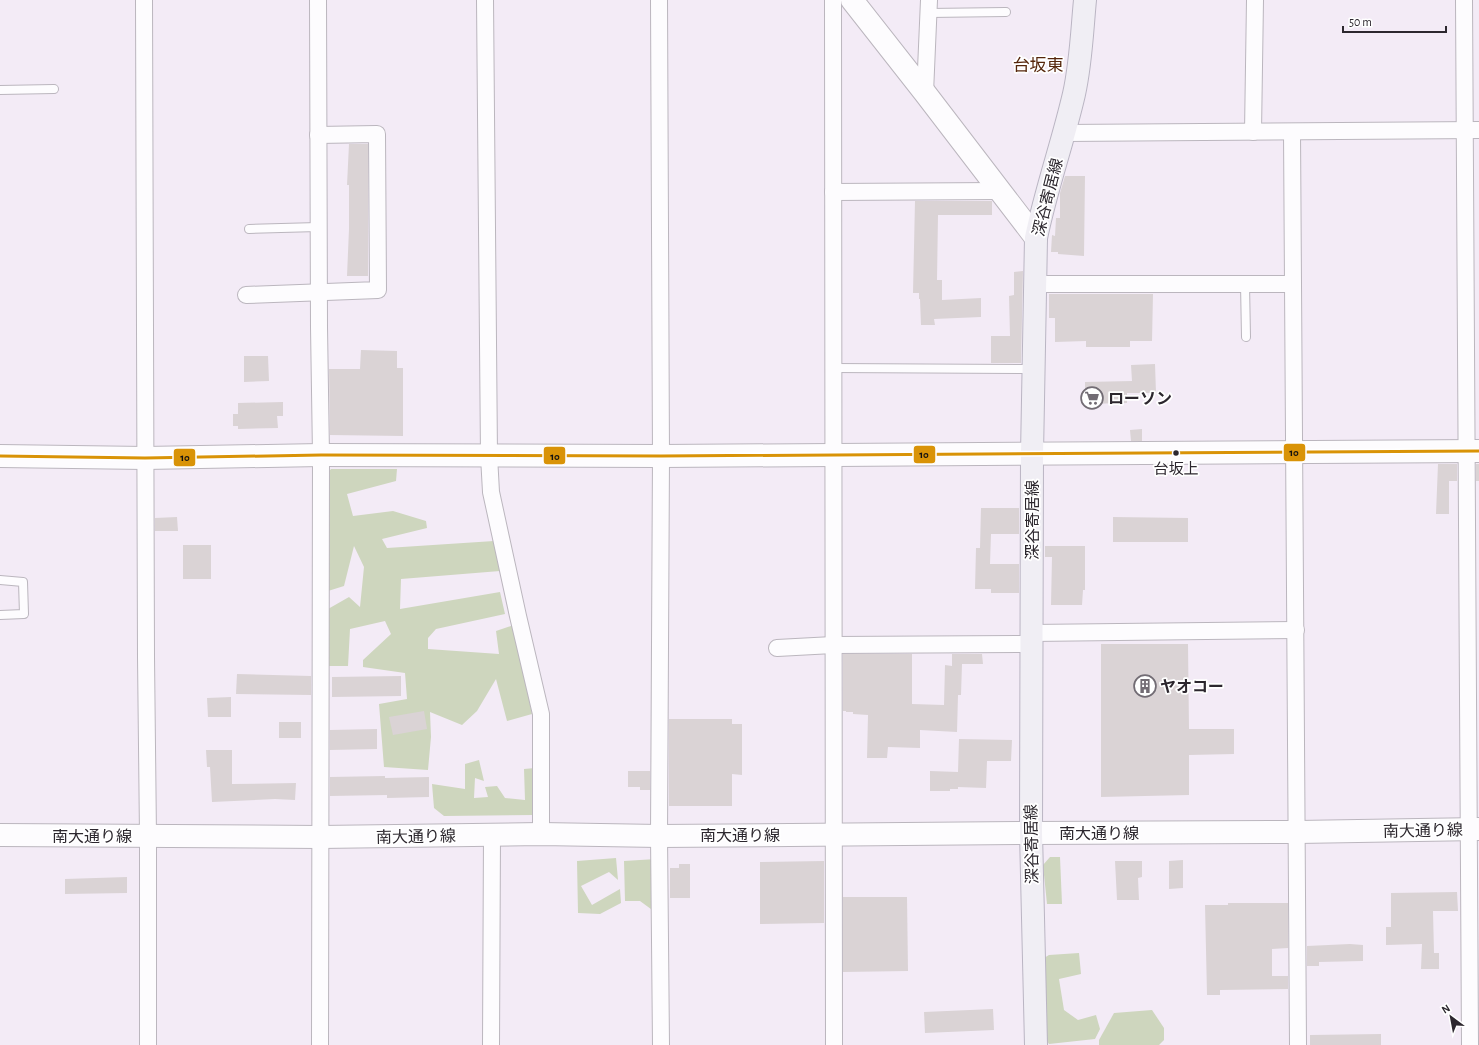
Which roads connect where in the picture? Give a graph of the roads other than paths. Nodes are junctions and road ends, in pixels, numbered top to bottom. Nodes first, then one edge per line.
1 (144, 0) edge
2 (318, 0) edge
3 (485, 0) edge
4 (659, 0) edge
5 (833, 0) edge
6 (852, 0) edge
7 (1085, 0) edge
8 (1255, 0) edge
9 (1464, 0) edge
10 (929, 7) edge
11 (1006, 12) dead end
12 (54, 89) dead end
13 (0, 90) edge
14 (925, 93) junction
15 (1472, 130) edge
16 (1254, 132) junction
17 (1292, 132) junction
18 (1064, 133) junction
19 (318, 135) junction
20 (998, 191) junction
21 (833, 192) junction
22 (318, 227) junction
23 (249, 229) dead end
24 (1036, 238) junction
25 (1035, 284) junction
26 (1245, 284) junction
27 (1293, 284) junction
28 (318, 293) junction
29 (246, 294) dead end
30 (1246, 337) dead end
31 (833, 368) junction
32 (1034, 369) junction
33 (1473, 452) edge
34 (1294, 453) junction
35 (1032, 454) junction
36 (321, 455) junction
37 (833, 455) junction
38 (0, 456) edge
39 (489, 456) junction
40 (661, 456) junction
41 (145, 458) junction
42 (0, 580) edge
43 (0, 615) edge
44 (1296, 630) junction
45 (1031, 639) junction
46 (833, 645) junction
47 (777, 648) dead end
48 (1474, 829) edge
49 (1298, 832) junction
50 (1031, 833) junction
51 (542, 834) junction
52 (833, 834) junction
53 (0, 835) edge
54 (492, 835) junction
55 (148, 836) junction
56 (659, 836) junction
57 (320, 837) junction
58 (148, 1045) edge
59 (320, 1045) edge
60 (490, 1045) edge
61 (661, 1045) edge
62 (834, 1045) edge
63 (1036, 1045) edge
64 (1298, 1045) edge
65 (1470, 1045) edge

1 - 41 street
2 - 19 street
3 - 39 street
4 - 40 street
5 - 21 street
6 - 14 street
7 - 18 main road, 深谷寄居線
8 - 16 street
9 - 15 street
10 - 11 lane
10 - 14 street
12 - 13 lane
14 - 20 street
15 - 17 street
15 - 33 street
16 - 17 street
16 - 18 street
17 - 27 street
18 - 24 main road, 深谷寄居線
19 - 22 street
19 - 28 street
20 - 21 street
20 - 24 street
21 - 31 street
22 - 23 lane
22 - 28 street
24 - 25 main road, 深谷寄居線
25 - 26 street
25 - 32 main road, 深谷寄居線
26 - 27 street
26 - 30 lane
27 - 34 street
28 - 29 street
28 - 36 street
31 - 32 lane
31 - 37 street
32 - 35 main road, 深谷寄居線
33 - 34 street
33 - 48 street
34 - 35 street
34 - 44 street
35 - 37 street
35 - 45 main road, 深谷寄居線
36 - 39 street
36 - 41 street
36 - 57 street
37 - 40 street
37 - 46 street
38 - 41 street
39 - 40 street
39 - 51 street
40 - 56 street
41 - 55 street
42 - 43 lane
44 - 45 street
44 - 49 street
45 - 46 street
45 - 50 main road, 深谷寄居線
46 - 47 street
46 - 52 street
48 - 49 street, 南大通り線
48 - 65 street
49 - 50 street, 南大通り線
49 - 64 street
50 - 52 street, 南大通り線
50 - 63 main road, 深谷寄居線
51 - 54 street, 南大通り線
51 - 56 street, 南大通り線
52 - 56 street, 南大通り線
52 - 62 street
53 - 55 street, 南大通り線
54 - 57 street, 南大通り線
54 - 60 street
55 - 57 street, 南大通り線
55 - 58 street
56 - 61 street
57 - 59 street

